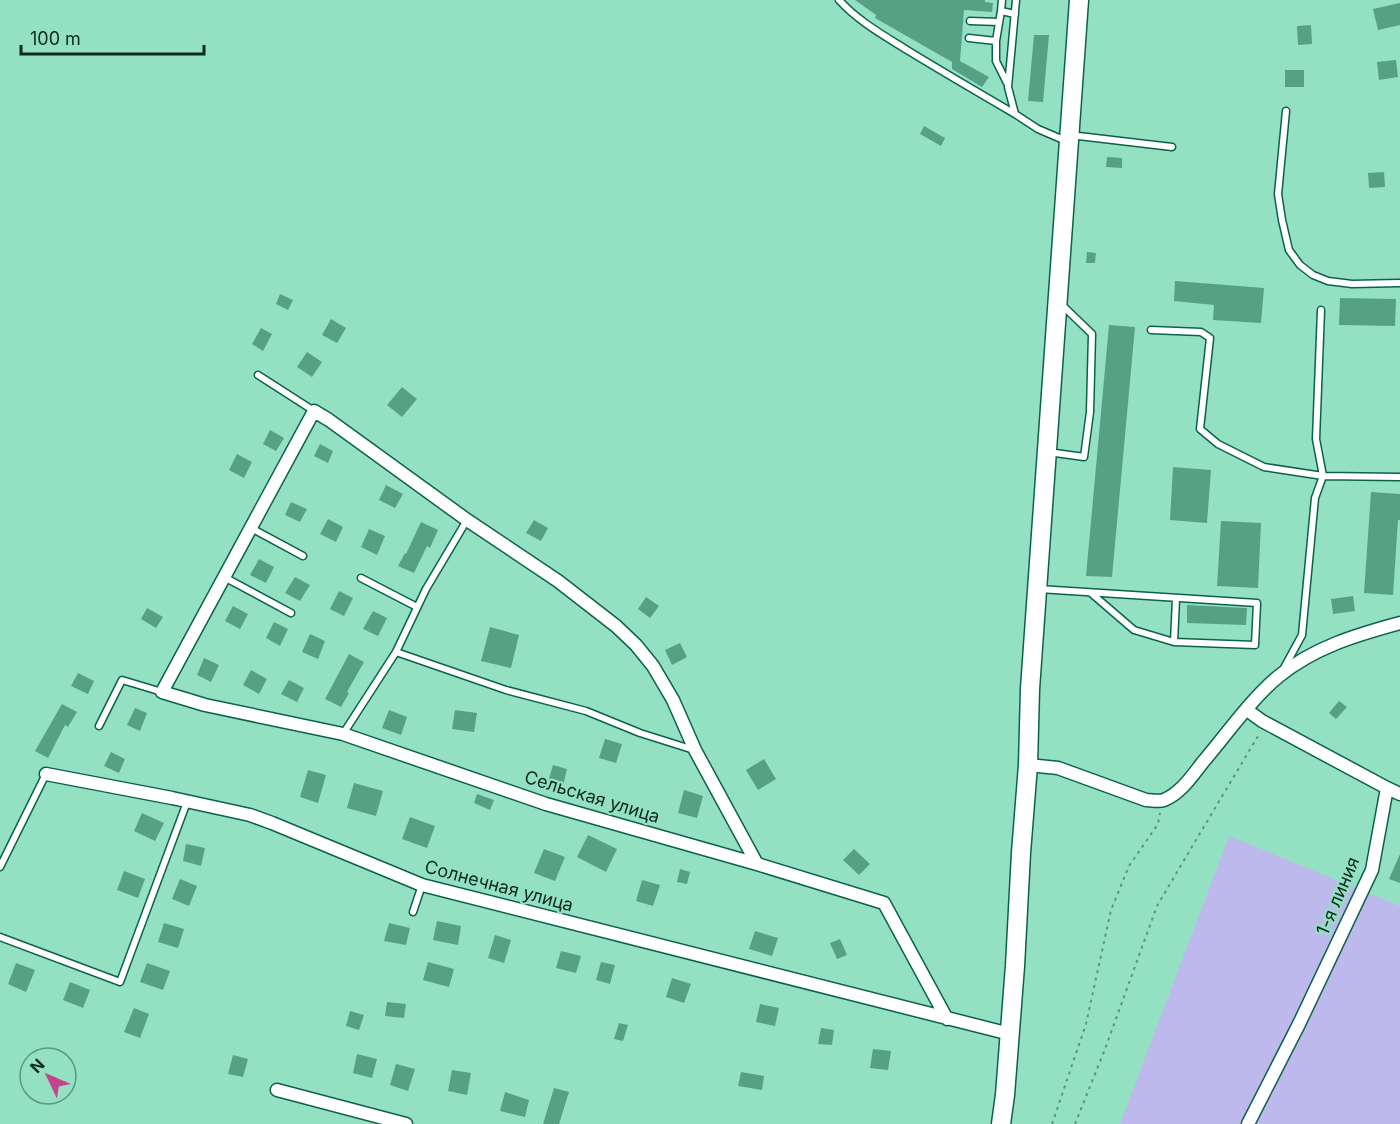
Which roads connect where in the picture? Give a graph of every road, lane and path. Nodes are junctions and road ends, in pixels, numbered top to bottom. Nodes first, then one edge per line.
1 (839, 0) edge
2 (1002, 0) edge
3 (1016, 0) edge
4 (1078, 0) edge
5 (1001, 11) junction
6 (1015, 14) junction
7 (970, 21) dead end
8 (999, 22) junction
9 (969, 38) dead end
10 (996, 41) junction
11 (1008, 87) junction
12 (1286, 111) dead end
13 (1015, 114) junction
14 (1069, 139) junction
15 (1172, 147) dead end
16 (1400, 283) edge
17 (1058, 301) junction
18 (1321, 310) dead end
19 (1152, 330) dead end
20 (258, 375) dead end
21 (314, 411) junction
22 (1047, 452) junction
23 (1323, 476) junction
24 (1400, 477) edge
25 (467, 520) junction
26 (251, 528) junction
27 (303, 556) dead end
28 (224, 577) junction
29 (361, 578) dead end
30 (1037, 589) junction
31 (1091, 593) junction
32 (1176, 599) junction
33 (417, 607) junction
34 (291, 613) dead end
35 (1400, 623) edge
36 (1174, 642) junction
37 (396, 652) junction
38 (1279, 676) junction
39 (162, 692) junction
40 (1247, 710) junction
41 (1262, 721) junction
42 (99, 726) dead end
43 (343, 734) junction
44 (695, 750) junction
45 (1028, 765) junction
46 (46, 774) joint
47 (1387, 788) junction
48 (1400, 794) edge
49 (1161, 801) junction
50 (187, 802) junction
51 (757, 864) junction
52 (0, 867) edge
53 (422, 885) junction
54 (413, 912) dead end
55 (0, 937) edge
56 (947, 1018) junction
57 (1010, 1034) junction
58 (277, 1090) dead end
59 (406, 1124) edge
60 (1001, 1124) edge
61 (1052, 1124) edge
62 (1075, 1124) edge
63 (1248, 1124) edge

1 - 13 lane
2 - 5 lane
3 - 6 lane
4 - 14 main road
5 - 6 lane
5 - 8 lane
6 - 11 lane
7 - 8 lane
8 - 10 lane
9 - 10 lane
10 - 11 lane
11 - 13 lane
12 - 16 lane
13 - 14 lane
14 - 15 lane
14 - 17 main road
17 - 22 main road
17 - 22 lane
18 - 23 lane
19 - 23 lane
20 - 21 lane
21 - 25 street
21 - 26 street
22 - 30 main road
23 - 24 lane
23 - 38 lane
25 - 33 lane
25 - 44 street
26 - 27 lane
26 - 28 street
28 - 34 lane
28 - 39 street
29 - 33 lane
30 - 31 lane
30 - 45 main road
31 - 32 lane
31 - 36 lane
32 - 36 lane
32 - 36 lane
33 - 37 lane
35 - 38 street
37 - 43 lane
37 - 44 lane
38 - 40 street
39 - 42 lane
39 - 43 street, Сельская улица
40 - 41 street
40 - 49 street
41 - 47 street
41 - 62 path
43 - 51 street, Сельская улица
44 - 51 street
45 - 49 street
45 - 57 main road
46 - 50 street, Солнечная улица
46 - 52 lane
47 - 48 street
47 - 63 street, 1-я линия
49 - 61 path
50 - 53 street, Солнечная улица
50 - 55 lane
51 - 56 street, Сельская улица
53 - 54 lane
53 - 56 street, Солнечная улица
56 - 57 street, Солнечная улица
57 - 60 main road
58 - 59 street

